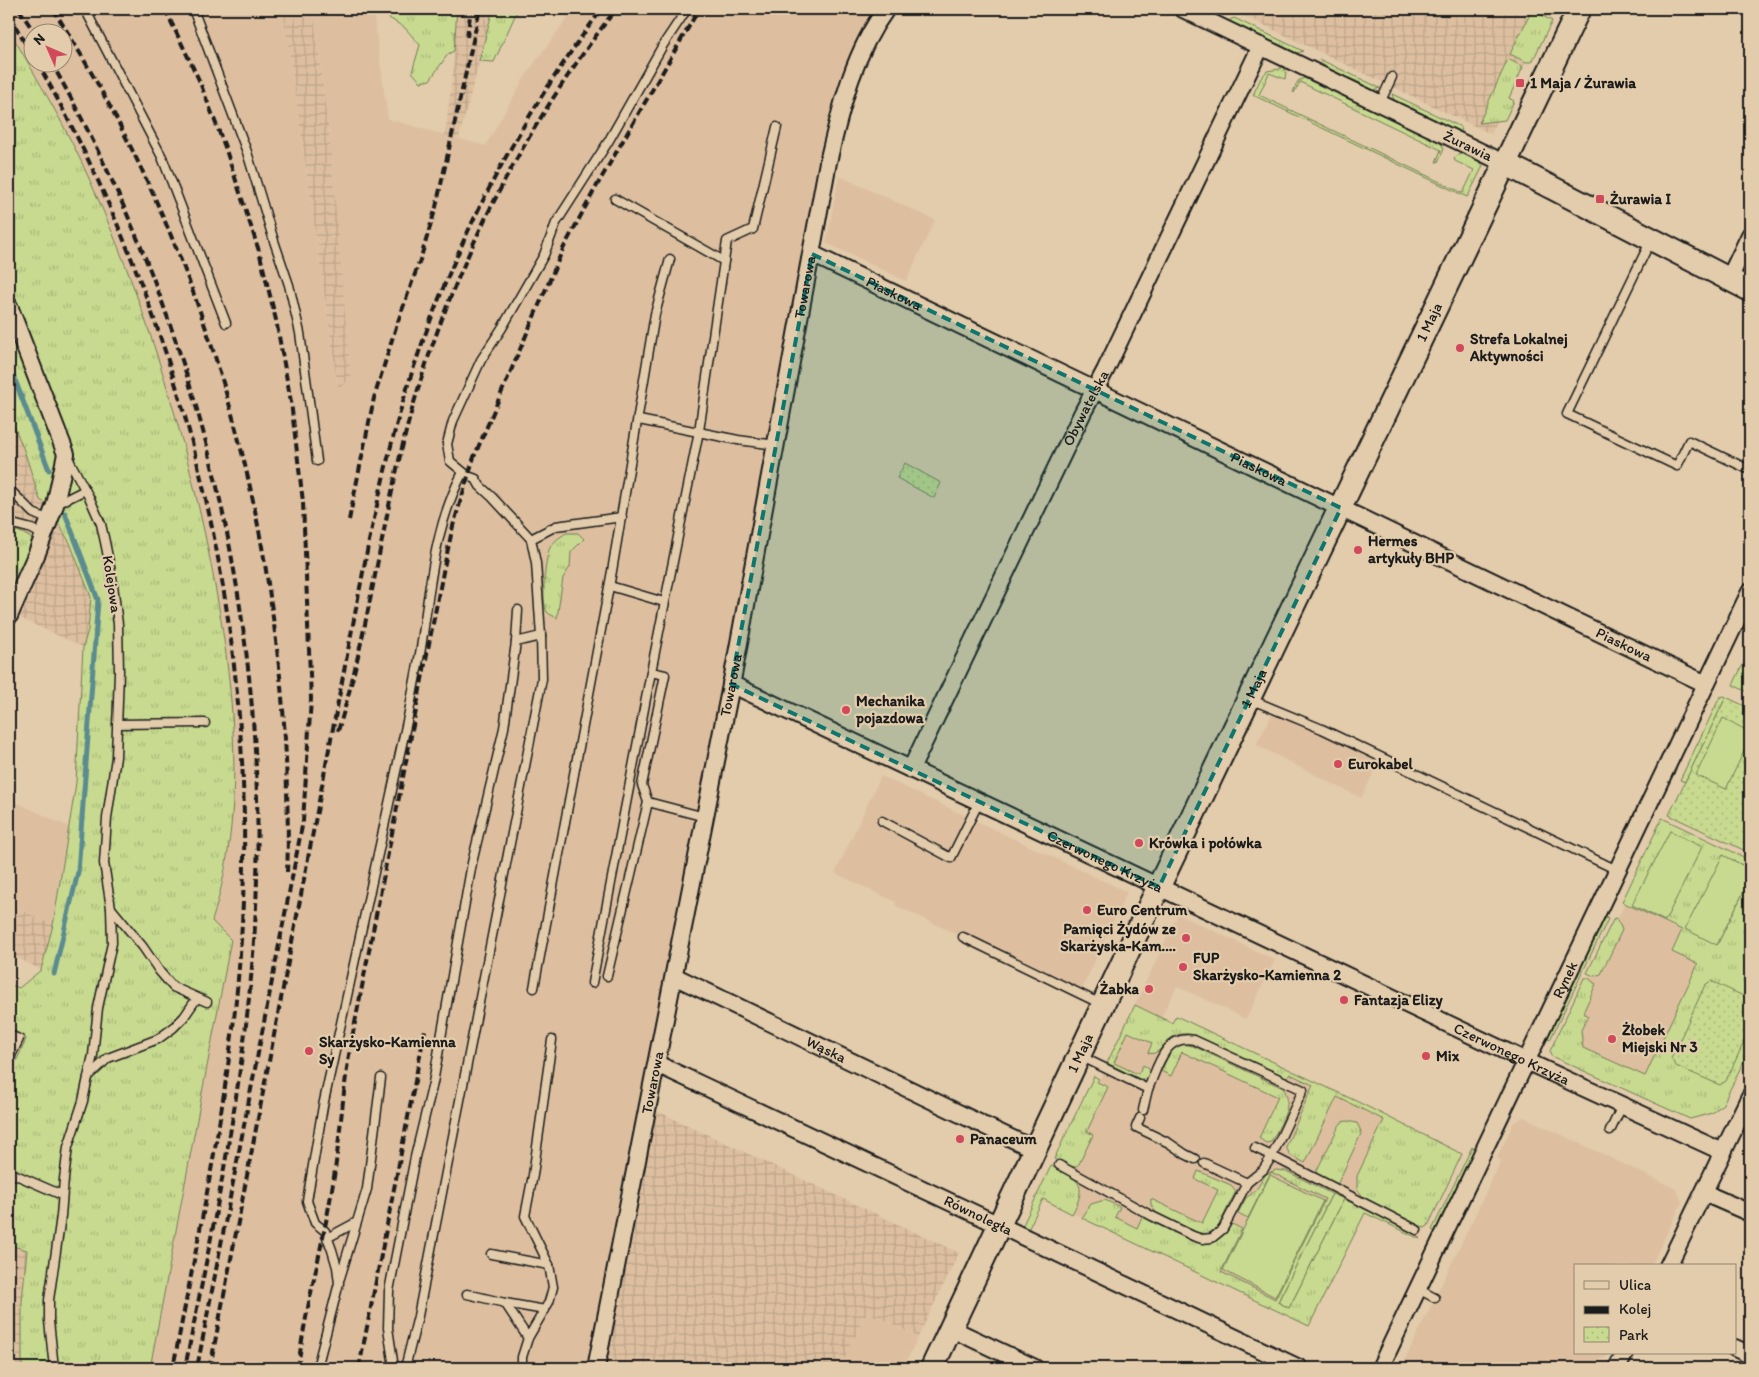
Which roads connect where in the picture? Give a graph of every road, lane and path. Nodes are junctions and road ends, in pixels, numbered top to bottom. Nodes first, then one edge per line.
1 (84, 9) edge
2 (193, 9) edge
3 (686, 9) edge
4 (886, 9) edge
5 (1183, 9) edge
6 (1579, 9) edge
7 (1261, 46) junction
8 (1392, 77) dead end
9 (1380, 103) junction
10 (777, 127) dead end
11 (1506, 164) junction
12 (616, 199) dead end
13 (1750, 234) edge
14 (1651, 238) junction
15 (812, 254) junction
16 (670, 259) dead end
17 (724, 261) junction
18 (1729, 279) junction
19 (1750, 290) edge
20 (9, 306) edge
21 (226, 322) dead end
22 (1094, 390) junction
23 (639, 420) junction
24 (699, 431) junction
25 (776, 444) junction
26 (66, 454) junction
27 (317, 462) dead end
28 (1750, 470) edge
29 (463, 472) junction
30 (9, 489) edge
31 (85, 490) junction
32 (1341, 508) junction
33 (622, 516) junction
34 (50, 520) junction
35 (9, 523) edge
36 (531, 539) junction
37 (610, 586) junction
38 (1750, 592) edge
39 (664, 602) junction
40 (518, 610) dead end
41 (9, 616) edge
42 (541, 636) junction
43 (516, 642) junction
44 (651, 672) junction
45 (731, 684) junction
46 (1706, 684) junction
47 (1250, 699) junction
48 (205, 723) dead end
49 (117, 724) junction
50 (910, 769) junction
51 (648, 802) junction
52 (979, 802) junction
53 (705, 818) junction
54 (882, 821) dead end
55 (1617, 870) junction
56 (1159, 886) junction
57 (110, 908) junction
58 (963, 937) dead end
59 (607, 976) dead end
60 (674, 976) junction
61 (592, 983) dead end
62 (534, 988) dead end
63 (197, 998) junction
64 (207, 1002) dead end
65 (1104, 1006) junction
66 (9, 1035) edge
67 (552, 1040) dead end
68 (11, 1048) edge
69 (1080, 1056) junction
70 (9, 1059) edge
71 (1526, 1061) junction
72 (656, 1064) junction
73 (88, 1077) junction
74 (381, 1078) dead end
75 (1148, 1089) junction
76 (1750, 1096) edge
77 (1622, 1106) junction
78 (1143, 1110) dead end
79 (1140, 1118) dead end
80 (1610, 1131) dead end
81 (1255, 1148) dead end
82 (1036, 1150) junction
83 (1723, 1152) junction
84 (1272, 1156) junction
85 (1195, 1159) dead end
86 (1204, 1163) dead end
87 (1059, 1165) dead end
88 (9, 1172) edge
89 (1247, 1183) junction
90 (1704, 1193) junction
91 (62, 1195) junction
92 (1750, 1213) edge
93 (355, 1223) junction
94 (999, 1225) junction
95 (1417, 1230) dead end
96 (327, 1238) junction
97 (491, 1254) dead end
98 (549, 1264) junction
99 (1669, 1264) edge
100 (339, 1283) junction
101 (1418, 1289) junction
102 (467, 1294) dead end
103 (1435, 1298) dead end
104 (505, 1303) junction
105 (545, 1310) junction
106 (950, 1328) junction
107 (528, 1338) junction
108 (1736, 1348) edge
109 (1624, 1354) edge
110 (1750, 1355) edge
111 (54, 1368) edge
112 (316, 1368) edge
113 (392, 1368) edge
114 (405, 1368) edge
115 (522, 1368) edge
116 (596, 1368) edge
117 (932, 1368) edge
118 (1035, 1368) edge
119 (1299, 1368) edge
120 (1380, 1368) edge
121 (1617, 1368) edge

1 - 21 lane
2 - 27 lane
3 - 29 lane
4 - 15 street, Towarowa
5 - 7 street, Żurawia
6 - 11 street, 1 Maja
7 - 9 street, Żurawia
7 - 22 street, Obywatelska
8 - 9 lane
9 - 11 street, Żurawia
10 - 17 lane
11 - 14 street, Żurawia
11 - 32 street, 1 Maja
12 - 17 lane
13 - 18 street
14 - 18 street, Żurawia
14 - 28 lane
15 - 22 street, Piaskowa
15 - 25 street, Towarowa
16 - 23 lane
17 - 24 lane
18 - 19 street, Żurawia
20 - 26 street, Kolejowa
22 - 32 street, Piaskowa
22 - 50 street, Obywatelska
23 - 24 lane
23 - 33 lane
24 - 25 lane
24 - 39 lane
25 - 45 street, Towarowa
26 - 31 lane, Kolejowa
26 - 34 street
29 - 36 lane
29 - 96 lane
30 - 34 lane
31 - 34 lane
31 - 49 lane, Kolejowa
32 - 46 street, Piaskowa
32 - 47 street, 1 Maja
33 - 36 lane
33 - 37 lane
34 - 35 lane
34 - 41 street
36 - 42 lane
37 - 39 lane
37 - 62 lane
38 - 46 street, Rynek
39 - 44 lane
40 - 43 lane
42 - 43 lane
42 - 114 lane
43 - 113 lane
44 - 51 lane
44 - 61 lane
45 - 50 street, Czerwonego Krzyża
45 - 53 street, Towarowa
46 - 55 street, Rynek
47 - 55 lane
47 - 56 street, 1 Maja
48 - 49 lane
49 - 57 lane, Kolejowa
50 - 52 street, Czerwonego Krzyża
51 - 53 lane
51 - 59 lane
52 - 54 lane
52 - 56 street, Czerwonego Krzyża
53 - 60 street, Towarowa
55 - 71 street, Rynek
56 - 65 street, 1 Maja
56 - 71 street, Czerwonego Krzyża
57 - 63 lane
57 - 73 lane, Kolejowa
58 - 65 lane
60 - 72 street, Towarowa
60 - 82 street, Wąska
63 - 64 lane
63 - 73 lane
65 - 69 street, 1 Maja
66 - 68 lane
67 - 98 lane
68 - 70 lane
69 - 75 lane
69 - 82 street, 1 Maja
71 - 77 street, Czerwonego Krzyża
71 - 101 street, Rynek
72 - 94 street, Równoległa
72 - 116 street, Towarowa
73 - 91 lane, Kolejowa
74 - 93 lane
75 - 78 lane
75 - 84 lane
76 - 83 street
77 - 80 lane
77 - 83 street, Czerwonego Krzyża
79 - 85 lane
81 - 84 lane
82 - 94 street, 1 Maja
83 - 90 street
84 - 89 lane
84 - 95 lane
86 - 89 lane
87 - 89 lane
88 - 91 lane
90 - 92 street
90 - 99 street
91 - 111 lane, Kolejowa
93 - 96 lane
93 - 100 lane
94 - 106 street, 1 Maja
94 - 119 street, Równoległa
96 - 100 lane
97 - 98 lane
98 - 105 lane
100 - 112 lane
101 - 103 lane
101 - 120 street, Rynek
102 - 104 lane
104 - 105 lane
104 - 107 lane
105 - 107 lane
106 - 117 street, 1 Maja
106 - 118 street
107 - 115 lane
108 - 110 street
109 - 121 street

